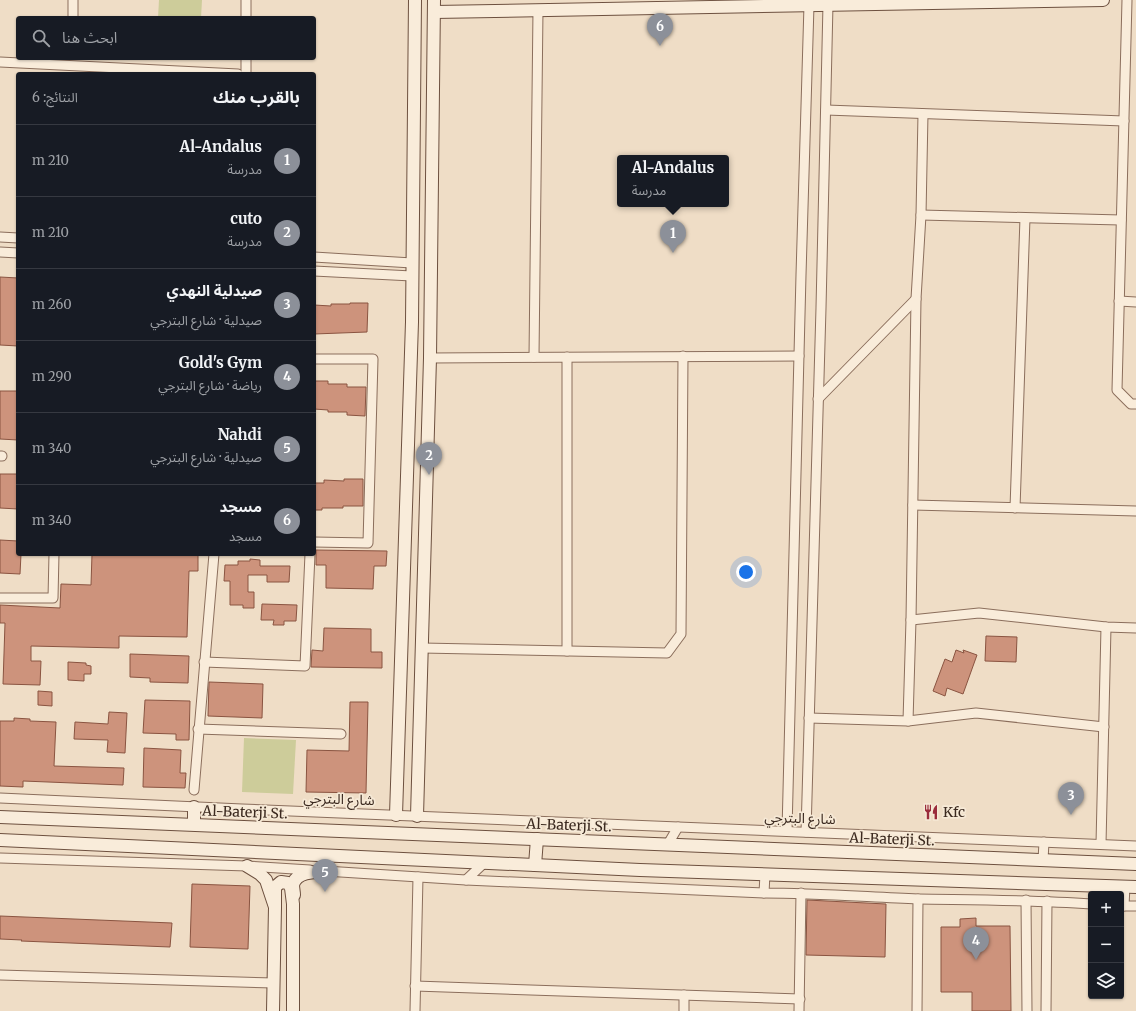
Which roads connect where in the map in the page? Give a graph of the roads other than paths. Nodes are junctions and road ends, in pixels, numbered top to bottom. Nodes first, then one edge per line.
1 (74, 0) edge
2 (246, 0) edge
3 (415, 0) edge
4 (434, 0) edge
5 (1103, 0) edge
6 (1127, 0) edge
7 (958, 1) edge
8 (828, 4) junction
9 (809, 5) junction
10 (538, 10) junction
11 (434, 12) junction
12 (73, 16) edge
13 (246, 16) edge
14 (246, 60) edge
15 (0, 62) edge
16 (72, 62) edge
17 (210, 72) edge
18 (246, 72) edge
19 (826, 110) junction
20 (923, 114) junction
21 (1124, 120) junction
22 (921, 215) junction
23 (1025, 218) junction
24 (1121, 220) junction
25 (0, 237) edge
26 (16, 238) edge
27 (0, 252) edge
28 (16, 253) edge
29 (316, 256) edge
30 (412, 263) junction
31 (431, 264) junction
32 (316, 271) edge
33 (412, 276) junction
34 (916, 299) junction
35 (1119, 301) junction
36 (1136, 302) edge
37 (683, 356) junction
38 (798, 356) junction
39 (534, 357) junction
40 (567, 357) junction
41 (430, 358) junction
42 (316, 359) edge
43 (818, 399) junction
44 (1136, 404) edge
45 (913, 505) junction
46 (1015, 508) junction
47 (1136, 511) edge
48 (316, 542) edge
49 (54, 556) edge
50 (214, 556) edge
51 (310, 556) edge
52 (0, 598) edge
53 (911, 620) junction
54 (1106, 627) junction
55 (1136, 628) edge
56 (422, 648) junction
57 (567, 651) junction
58 (204, 662) junction
59 (809, 718) junction
60 (908, 721) junction
61 (1104, 727) junction
62 (198, 728) junction
63 (341, 734) dead end
64 (194, 790) dead end
65 (0, 798) edge
66 (194, 806) junction
67 (396, 815) junction
68 (417, 816) junction
69 (0, 817) edge
70 (194, 824) junction
71 (678, 826) junction
72 (787, 831) junction
73 (806, 832) junction
74 (537, 839) junction
75 (0, 840) edge
76 (1044, 842) junction
77 (668, 844) junction
78 (1101, 844) junction
79 (114, 846) junction
80 (1136, 846) edge
81 (0, 858) edge
82 (1043, 860) junction
83 (114, 862) junction
84 (484, 862) junction
85 (1136, 864) edge
86 (536, 865) junction
87 (247, 866) junction
88 (330, 872) junction
89 (764, 874) junction
90 (418, 877) junction
91 (466, 880) junction
92 (1131, 886) edge
93 (764, 893) junction
94 (801, 893) junction
95 (918, 899) junction
96 (1026, 900) junction
97 (1047, 901) junction
98 (1124, 902) edge
99 (293, 904) junction
100 (1088, 904) edge
101 (1124, 906) edge
102 (1136, 906) edge
103 (274, 907) junction
104 (0, 975) edge
105 (274, 983) junction
106 (415, 986) junction
107 (684, 995) junction
108 (800, 999) junction
109 (273, 1011) edge
110 (293, 1011) edge
111 (415, 1011) edge
112 (684, 1011) edge
113 (799, 1011) edge
114 (918, 1011) edge
115 (1027, 1011) edge
116 (1046, 1011) edge

1 - 12 street
2 - 13 street
3 - 30 street
4 - 11 street
5 - 7 street
6 - 21 street
7 - 8 street
8 - 9 street
8 - 19 street
9 - 10 street
9 - 38 street
10 - 11 street
10 - 39 street
11 - 31 street
14 - 18 street
15 - 16 street
16 - 17 street
19 - 20 street
19 - 43 street
20 - 21 street
20 - 22 street
21 - 24 street
22 - 23 street
22 - 34 street
23 - 24 street
23 - 46 street
24 - 35 street
25 - 26 street
27 - 28 street
29 - 30 street
30 - 31 street
30 - 33 street
31 - 41 street
32 - 33 street
33 - 67 street
34 - 43 street
34 - 45 street
35 - 36 street
35 - 44 street
37 - 38 street
37 - 40 street
37 - 57 street
38 - 72 street
39 - 40 street
39 - 41 street
40 - 57 street
41 - 56 street
42 - 48 street
43 - 59 street
45 - 46 street
45 - 53 street
46 - 47 street
49 - 52 street
50 - 58 street
51 - 58 street
53 - 54 street
53 - 60 street
54 - 55 street
54 - 61 street
56 - 57 street
56 - 68 street
58 - 62 street
59 - 60 street
59 - 73 street
60 - 61 street
61 - 78 street
62 - 63 street
62 - 64 street
65 - 66 street, شارع البترجي
66 - 67 street, شارع البترجي
66 - 70 street
67 - 68 street, شارع البترجي
68 - 71 street, شارع البترجي
69 - 70 street, Al-Baterji St.
70 - 74 street, Al-Baterji St.
71 - 72 street, شارع البترجي
71 - 77 street
72 - 73 street, شارع البترجي
73 - 76 street, شارع البترجي
74 - 77 street, Al-Baterji St.
74 - 86 street
75 - 79 street
76 - 78 street, شارع البترجي
76 - 82 street
77 - 82 street, Al-Baterji St.
78 - 80 street, شارع البترجي
79 - 83 street
79 - 84 street
81 - 83 street
82 - 85 street, Al-Baterji St.
83 - 87 street
84 - 86 street
84 - 91 street
86 - 89 street
87 - 88 street
87 - 103 street
88 - 90 street
88 - 99 street
89 - 92 street
89 - 93 street
90 - 91 street
90 - 106 street
91 - 93 street
92 - 98 street
93 - 94 street
94 - 95 street
94 - 108 street
95 - 96 street
95 - 114 street
96 - 97 street
96 - 115 street
97 - 100 street
97 - 116 street
99 - 103 street
99 - 110 street
101 - 102 street
103 - 105 street
104 - 105 street
105 - 109 street
106 - 107 street
106 - 111 street
107 - 108 street
107 - 112 street
108 - 113 street

